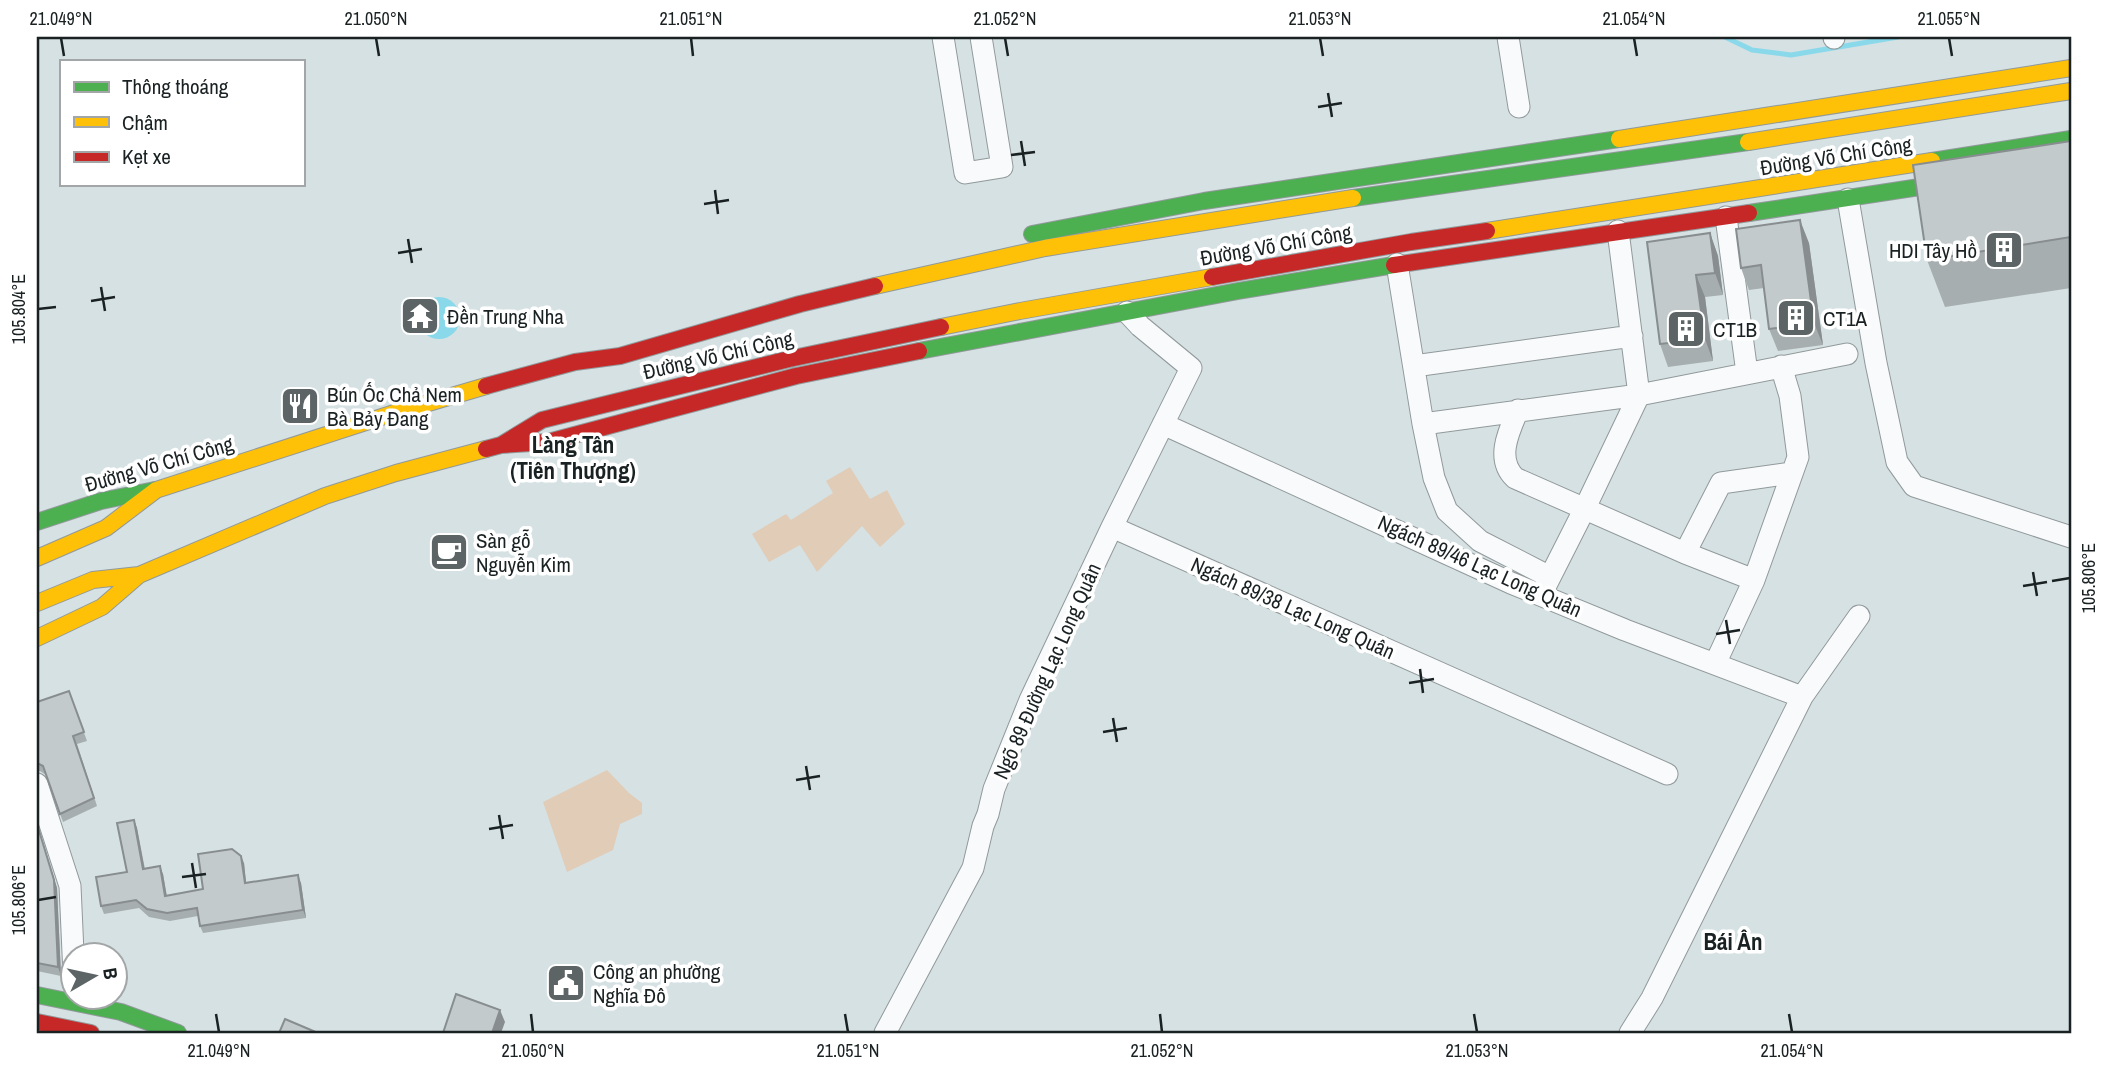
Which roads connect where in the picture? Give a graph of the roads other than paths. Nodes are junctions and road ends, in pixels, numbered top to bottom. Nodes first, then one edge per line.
1 (943, 37) edge
2 (981, 37) edge
3 (1508, 37) edge
4 (2071, 68) edge
5 (2071, 90) edge
6 (1519, 107) dead end
7 (2071, 139) edge
8 (1979, 178) edge
9 (1848, 199) junction
10 (1726, 217) junction
11 (1618, 231) junction
12 (1015, 238) dead end
13 (1397, 264) junction
14 (824, 282) dead end
15 (748, 302) dead end
16 (1127, 312) junction
17 (1632, 336) junction
18 (605, 344) dead end
19 (1847, 354) dead end
20 (575, 362) junction
21 (1414, 366) junction
22 (1781, 366) junction
23 (1747, 373) junction
24 (1639, 395) junction
25 (1518, 410) junction
26 (1163, 424) junction
27 (1423, 424) junction
28 (501, 445) junction
29 (1792, 473) junction
30 (156, 490) junction
31 (1584, 510) junction
32 (37, 522) edge
33 (1112, 527) junction
34 (2071, 537) edge
35 (1685, 553) junction
36 (37, 558) edge
37 (139, 575) junction
38 (1754, 580) junction
39 (1546, 586) junction
40 (37, 603) edge
41 (1859, 616) dead end
42 (37, 638) edge
43 (1715, 664) junction
44 (1802, 697) junction
45 (1667, 774) dead end
46 (37, 784) edge
47 (72, 940) edge
48 (37, 995) edge
49 (60, 998) edge
50 (99, 1010) edge
51 (37, 1023) edge
52 (91, 1033) edge
53 (178, 1033) edge
54 (885, 1033) edge
55 (1630, 1033) edge

1 - 2 street
3 - 6 street
4 - 12 main road
5 - 20 main road, Đường Võ Chí Công
7 - 28 main road, Đường Võ Chí Công
8 - 9 main road, Đường Võ Chí Công
9 - 10 main road, Đường Võ Chí Công
9 - 34 street
10 - 11 main road, Đường Võ Chí Công
10 - 23 street
11 - 13 main road, Đường Võ Chí Công
11 - 17 street
13 - 16 main road, Đường Võ Chí Công
13 - 21 street
14 - 15 main road
16 - 26 street, Ngõ 89 Đường Lạc Long Quân
16 - 28 main road, Đường Võ Chí Công
17 - 21 street
17 - 24 street
18 - 20 main road, Đường Võ Chí Công
19 - 22 street
20 - 30 main road, Đường Võ Chí Công
21 - 27 street
22 - 23 street
22 - 29 street
23 - 24 street
24 - 25 street
24 - 31 street
25 - 27 street
25 - 31 street
26 - 33 street, Ngõ 89 Đường Lạc Long Quân
26 - 39 street, Ngách 89/46 Lạc Long Quân
27 - 39 street
28 - 37 main road, Đường Võ Chí Công
29 - 35 street
29 - 38 street
30 - 32 main road, Đường Võ Chí Công
30 - 36 main road
31 - 35 street
31 - 39 street
33 - 45 street, Ngách 89/38 Lạc Long Quân
33 - 54 street, Ngõ 89 Đường Lạc Long Quân
35 - 38 street
37 - 40 main road
37 - 42 main road
38 - 43 street
39 - 43 street, Ngách 89/46 Lạc Long Quân
41 - 44 street
43 - 44 street, Ngách 89/46 Lạc Long Quân
44 - 55 street
46 - 47 street
48 - 49 main road
50 - 53 main road
51 - 52 main road

